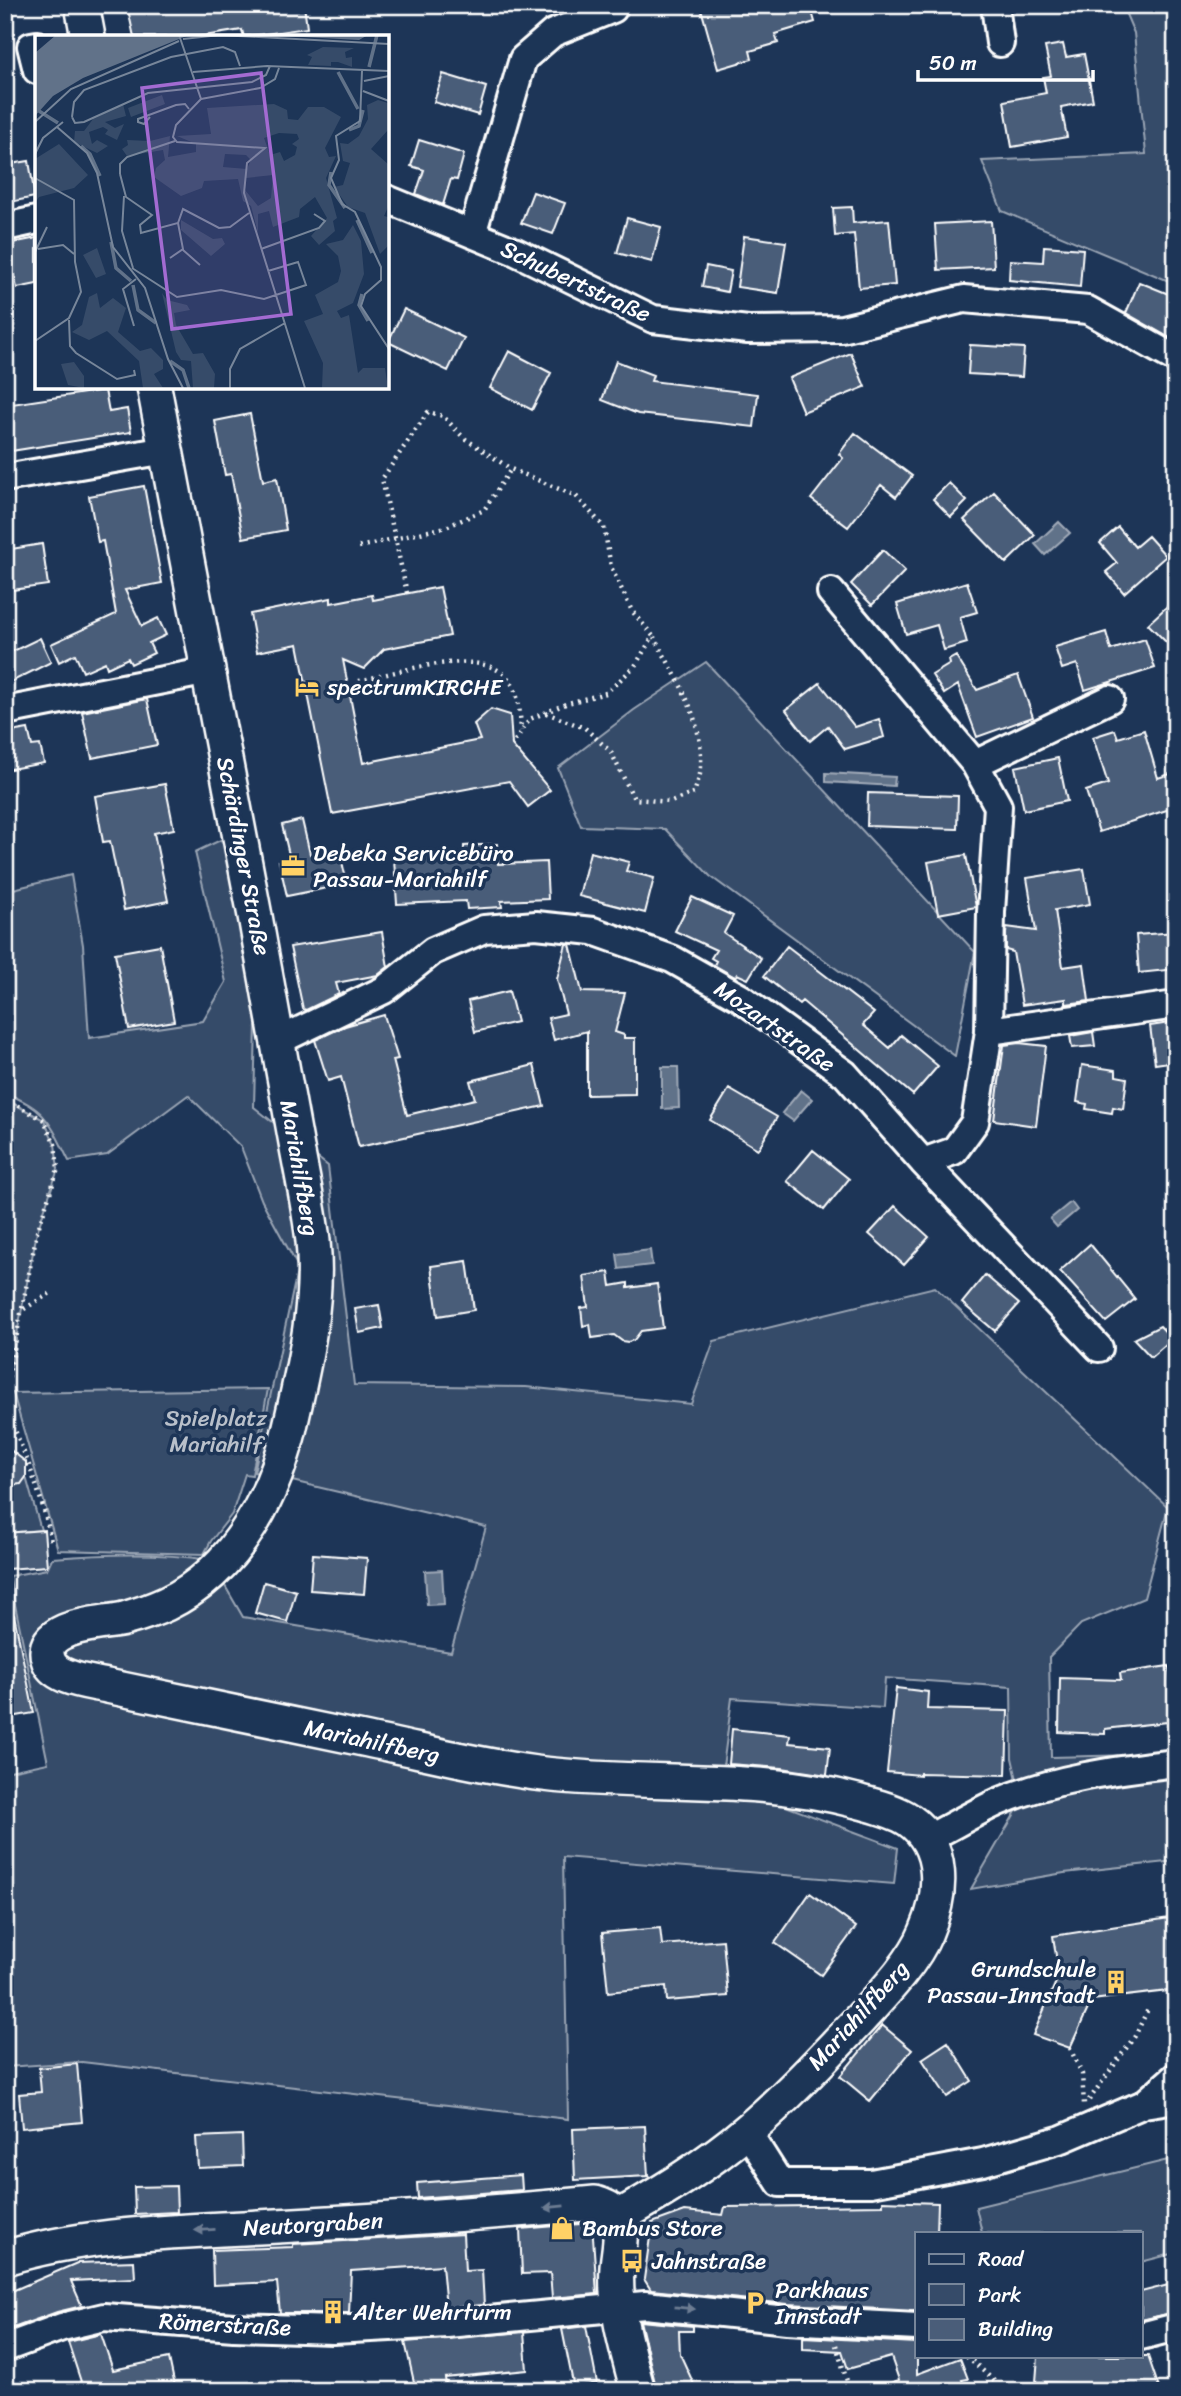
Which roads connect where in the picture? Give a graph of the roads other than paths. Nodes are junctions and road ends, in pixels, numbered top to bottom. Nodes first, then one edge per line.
1 (82, 5) edge
2 (995, 5) edge
3 (613, 9) dead end
4 (88, 35) edge
5 (1000, 43) dead end
6 (35, 45) edge
7 (35, 61) edge
8 (388, 199) edge
9 (35, 220) edge
10 (5, 227) edge
11 (472, 234) junction
12 (1176, 359) edge
13 (154, 388) edge
14 (166, 450) junction
15 (5, 478) edge
16 (831, 592) dead end
17 (209, 671) junction
18 (1110, 699) dead end
19 (5, 712) edge
20 (975, 764) junction
21 (1176, 1005) edge
22 (989, 1031) junction
23 (278, 1041) junction
24 (923, 1162) junction
25 (1099, 1348) dead end
26 (1176, 1763) edge
27 (927, 1839) junction
28 (1176, 2076) edge
29 (1176, 2099) edge
30 (1144, 2104) junction
31 (747, 2131) junction
32 (617, 2218) junction
33 (5, 2258) edge
34 (617, 2307) junction
35 (915, 2327) edge
36 (1176, 2327) edge
37 (1142, 2336) edge
38 (5, 2348) edge
39 (638, 2391) edge

1 - 4 main road
2 - 5 street
3 - 11 street
6 - 7 street
8 - 11 street, Schubertstraße
9 - 10 street
11 - 12 street, Schubertstraße
13 - 14 main road, Schärdinger Straße
14 - 15 street
14 - 17 main road, Schärdinger Straße
16 - 20 street
17 - 19 street
17 - 23 main road, Schärdinger Straße
18 - 20 street
20 - 22 street
21 - 22 street
22 - 24 street
23 - 24 street, Mozartstraße
23 - 27 main road, Mariahilfberg
24 - 25 street, Mozartstraße
26 - 27 street
27 - 31 main road, Mariahilfberg
28 - 30 street
29 - 30 street
30 - 31 street
31 - 32 main road, Mariahilfberg
32 -> 33 main road, Neutorgraben
32 - 34 main road
34 -> 35 street
34 - 38 street, Römerstraße
34 - 39 main road
36 - 37 street

